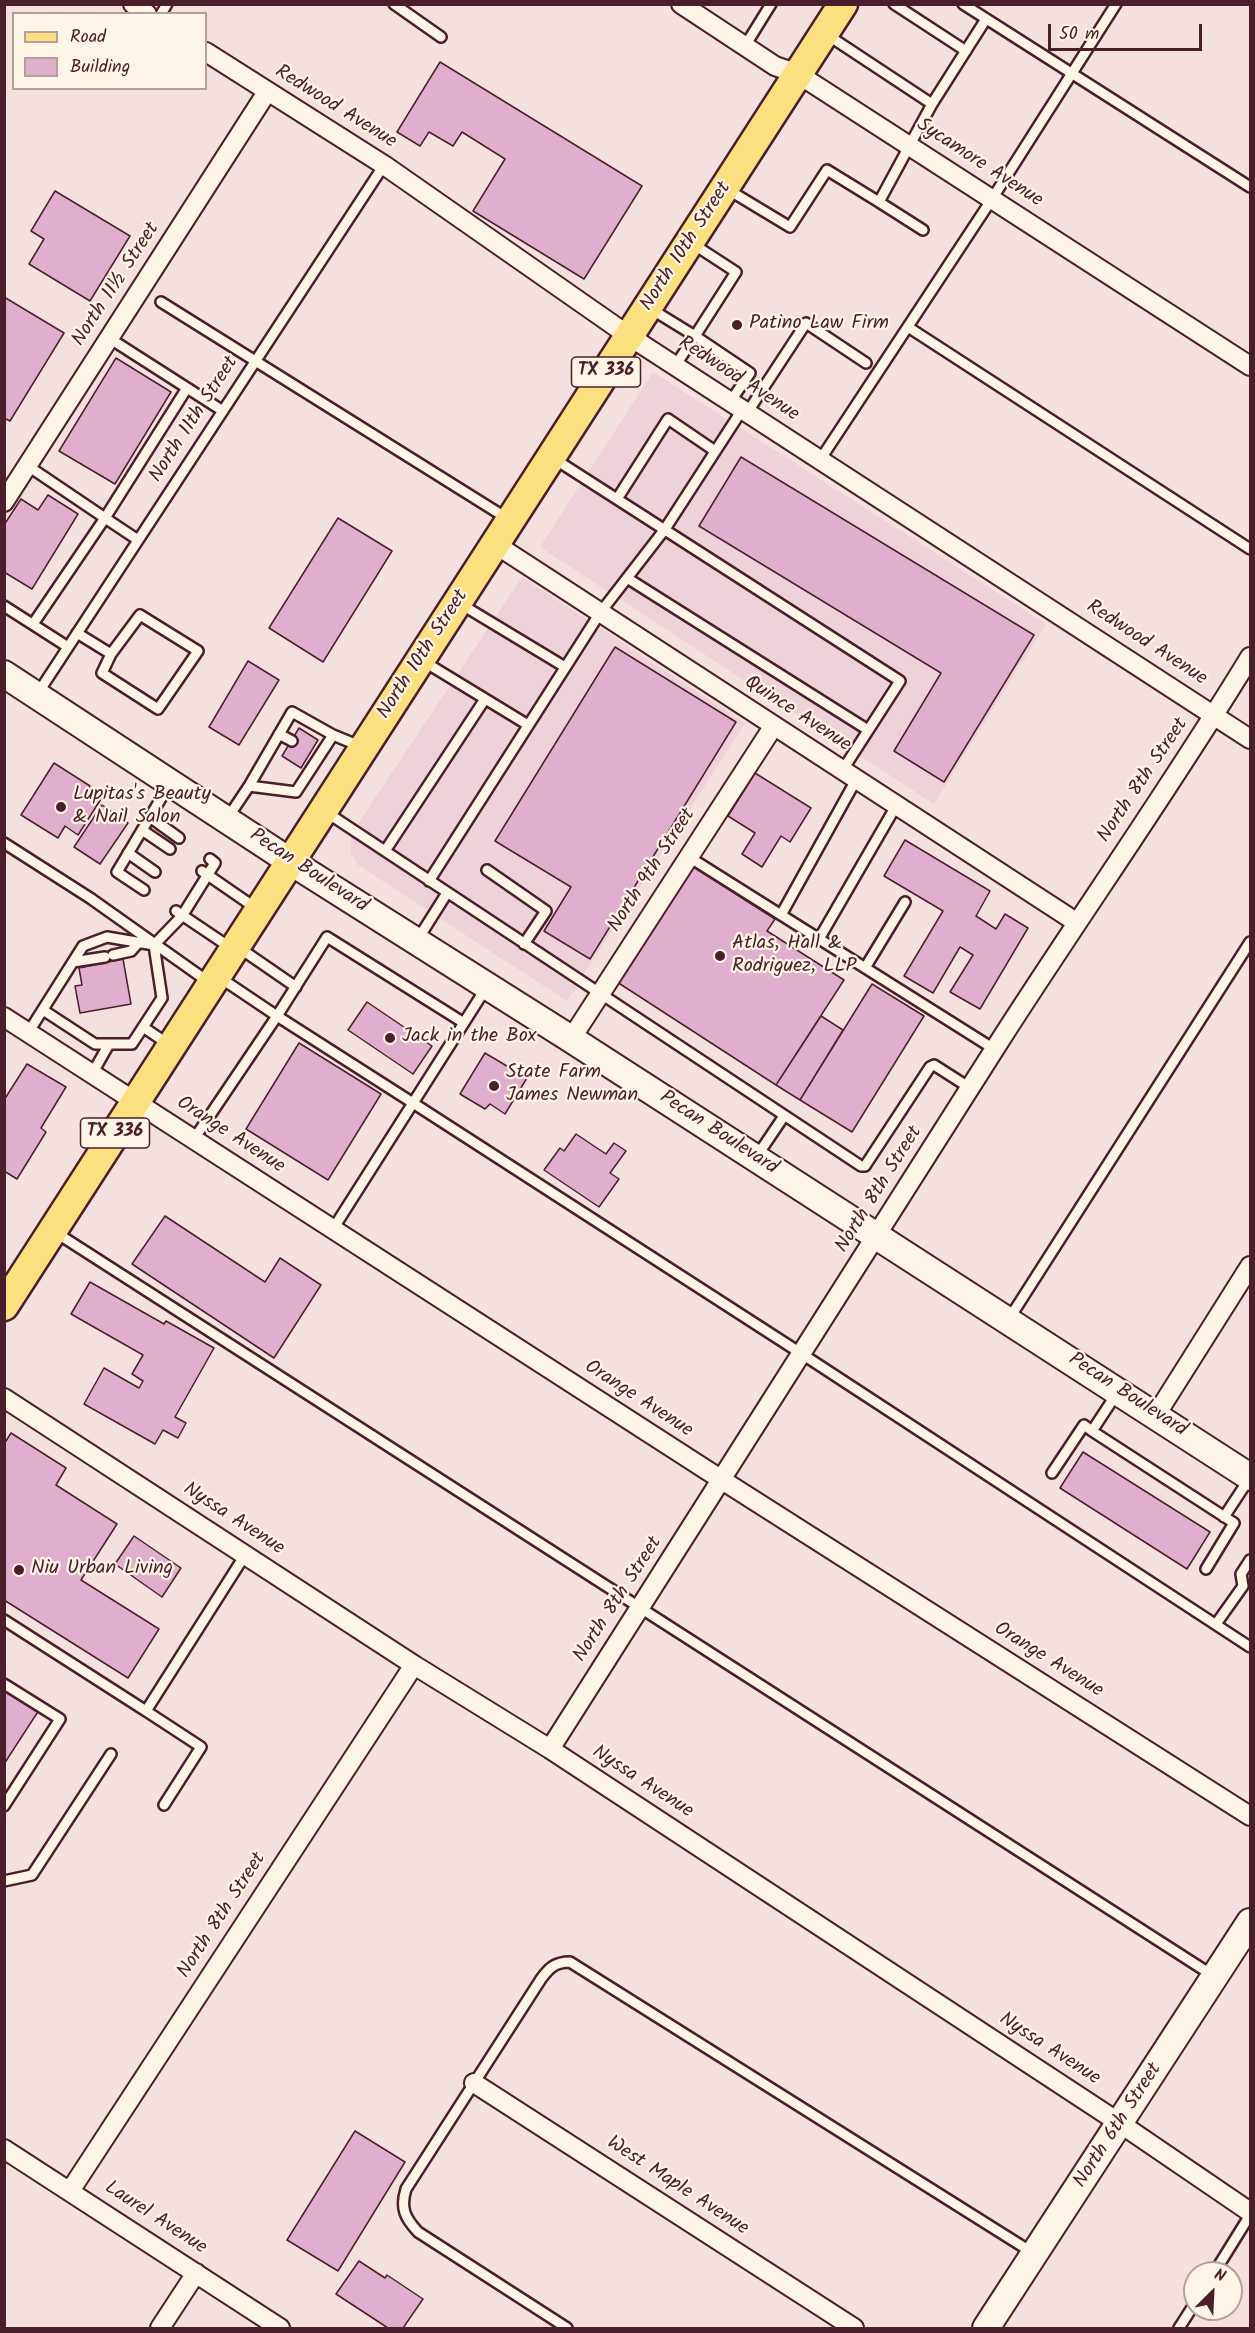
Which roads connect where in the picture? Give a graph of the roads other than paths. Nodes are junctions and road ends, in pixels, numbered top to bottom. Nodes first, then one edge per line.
1 (393, 4) edge
2 (681, 4) edge
3 (771, 4) edge
4 (894, 4) edge
5 (963, 4) edge
6 (1116, 4) edge
7 (842, 5) edge
8 (701, 10) edge
9 (986, 19) junction
10 (825, 33) junction
11 (441, 37) dead end
12 (745, 46) junction
13 (966, 51) junction
14 (207, 53) edge
15 (1072, 73) junction
16 (798, 74) junction
17 (267, 92) junction
18 (932, 104) junction
19 (908, 145) junction
20 (384, 165) junction
21 (1251, 187) edge
22 (725, 188) junction
23 (992, 199) junction
24 (879, 202) junction
25 (923, 230) dead end
26 (690, 242) junction
27 (161, 302) dead end
28 (648, 307) junction
29 (908, 327) junction
30 (629, 336) junction
31 (695, 336) junction
32 (109, 338) junction
33 (255, 362) junction
34 (866, 363) dead end
35 (675, 366) junction
36 (1251, 366) edge
37 (187, 388) junction
38 (740, 408) junction
39 (223, 411) junction
40 (716, 451) junction
41 (552, 457) junction
42 (820, 460) junction
43 (28, 466) junction
44 (617, 499) junction
45 (4, 502) edge
46 (105, 518) junction
47 (664, 530) junction
48 (503, 533) junction
49 (138, 540) junction
50 (1251, 549) edge
51 (627, 578) junction
52 (458, 602) junction
53 (4, 606) edge
54 (600, 613) junction
55 (33, 624) junction
56 (77, 633) junction
57 (68, 647) junction
58 (111, 654) junction
59 (1251, 657) edge
60 (421, 660) junction
61 (565, 668) junction
62 (4, 674) edge
63 (37, 695) junction
64 (485, 699) junction
65 (1215, 716) junction
66 (528, 725) junction
67 (773, 727) junction
68 (868, 730) junction
69 (279, 734) junction
70 (333, 735) junction
71 (1251, 739) edge
72 (291, 741) dead end
73 (364, 748) junction
74 (849, 775) junction
75 (170, 783) junction
76 (249, 786) junction
77 (896, 806) junction
78 (324, 811) junction
79 (150, 817) junction
80 (226, 820) junction
81 (142, 830) junction
82 (179, 838) dead end
83 (4, 843) edge
84 (170, 849) dead end
85 (385, 851) junction
86 (128, 853) junction
87 (689, 857) junction
88 (210, 859) dead end
89 (291, 862) junction
90 (487, 870) dead end
91 (155, 872) dead end
92 (204, 873) junction
93 (429, 881) junction
94 (144, 890) dead end
95 (447, 893) junction
96 (905, 902) dead end
97 (259, 910) junction
98 (179, 914) junction
99 (781, 915) junction
100 (1076, 922) junction
101 (819, 939) junction
102 (417, 941) junction
103 (139, 942) junction
104 (1251, 942) edge
105 (524, 944) junction
106 (154, 945) junction
107 (235, 948) junction
108 (73, 962) junction
109 (865, 968) junction
110 (215, 980) junction
111 (488, 986) junction
112 (296, 987) junction
113 (600, 995) junction
114 (43, 1010) junction
115 (277, 1016) junction
116 (4, 1017) edge
117 (464, 1023) junction
118 (143, 1027) junction
119 (28, 1033) junction
120 (571, 1039) junction
121 (109, 1044) junction
122 (172, 1046) junction
123 (994, 1049) junction
124 (92, 1074) junction
125 (970, 1089) junction
126 (136, 1102) junction
127 (413, 1103) junction
128 (784, 1116) junction
129 (194, 1139) junction
130 (756, 1158) junction
131 (333, 1229) junction
132 (53, 1230) junction
133 (877, 1236) junction
134 (1251, 1266) edge
135 (4, 1305) edge
136 (1008, 1320) junction
137 (802, 1354) junction
138 (1119, 1391) junction
139 (6, 1402) edge
140 (1156, 1415) junction
141 (1092, 1431) junction
142 (1052, 1473) dead end
143 (1251, 1477) edge
144 (722, 1480) junction
145 (1224, 1517) junction
146 (246, 1555) junction
147 (1251, 1560) edge
148 (1206, 1569) dead end
149 (640, 1608) junction
150 (4, 1620) edge
151 (1216, 1624) junction
152 (1251, 1647) edge
153 (414, 1665) junction
154 (4, 1684) edge
155 (146, 1711) junction
156 (550, 1749) junction
157 (111, 1754) dead end
158 (165, 1805) dead end
159 (4, 1806) edge
160 (1251, 1816) edge
161 (4, 1881) edge
162 (1251, 1922) edge
163 (1215, 1977) junction
164 (474, 2083) junction
165 (1121, 2124) junction
166 (4, 2150) edge
167 (70, 2191) junction
168 (1251, 2214) edge
169 (1035, 2254) junction
170 (1222, 2261) edge
171 (196, 2273) junction
172 (160, 2328) edge
173 (280, 2328) edge
174 (567, 2328) edge
175 (854, 2328) edge
176 (986, 2328) edge

1 - 11 lane
2 - 8 street, Sycamore Avenue
3 - 12 lane
4 - 13 lane
5 - 9 lane
6 - 15 lane
7 - 10 main road, North 10th Street / TX 336
8 - 12 street, Sycamore Avenue
9 - 13 lane
9 - 15 lane
10 - 16 main road, North 10th Street / TX 336
10 - 18 lane
12 - 16 street, Sycamore Avenue
13 - 18 lane
14 - 17 street, Redwood Avenue
15 - 21 lane
15 - 23 lane
16 - 19 street, Sycamore Avenue
16 - 22 main road, North 10th Street / TX 336
17 - 20 street, Redwood Avenue
17 - 32 street, North 11½ Street
18 - 19 lane
19 - 23 street, Sycamore Avenue
19 - 24 lane
20 - 30 street, Redwood Avenue
20 - 33 lane, North 11th Street
22 - 24 lane
22 - 26 main road, North 10th Street / TX 336
23 - 29 lane
23 - 36 street, Sycamore Avenue
24 - 25 lane
26 - 28 main road, North 10th Street / TX 336
26 - 31 lane
27 - 33 lane
28 - 30 main road, North 10th Street / TX 336
28 - 31 lane
29 - 42 lane
29 - 50 lane
30 - 35 street, Redwood Avenue
30 - 41 main road, North 10th Street / TX 336
31 - 35 lane
31 - 38 lane
32 - 37 lane
32 - 43 street, North 11½ Street
33 - 39 lane, North 11th Street
33 - 48 lane
34 - 38 lane
35 - 38 street, Redwood Avenue
37 - 39 lane
37 - 46 lane
38 - 40 lane
38 - 42 street, Redwood Avenue
39 - 49 lane, North 11th Street
40 - 44 lane
40 - 47 lane
41 - 44 lane
41 - 48 main road, North 10th Street / TX 336
42 - 65 street, Redwood Avenue
43 - 45 street, North 11½ Street
43 - 46 lane
44 - 47 lane
46 - 49 lane
46 - 55 lane
47 - 51 lane
47 - 68 lane
48 - 52 main road, North 10th Street / TX 336
48 - 54 street, Quince Avenue
49 - 56 lane, North 11th Street
51 - 54 lane
51 - 68 lane
52 - 60 main road, North 10th Street / TX 336
52 - 61 lane
53 - 55 lane
54 - 61 lane
54 - 67 street, Quince Avenue
55 - 57 lane
56 - 57 lane, North 11th Street
56 - 58 lane
57 - 63 lane, North 11th Street
58 - 58 lane
59 - 65 street, North 8th Street
60 - 64 lane
60 - 73 main road, North 10th Street / TX 336
61 - 66 lane
62 - 63 main road, Pecan Boulevard
63 - 75 main road, Pecan Boulevard
64 - 66 lane
64 - 85 lane
65 - 71 street, Redwood Avenue
65 - 100 street, North 8th Street
66 - 93 lane
67 - 74 street, Quince Avenue
67 - 87 street, North 9th Street
68 - 74 lane
69 - 70 lane
69 - 72 lane
69 - 76 lane
70 - 73 lane
70 - 76 lane
73 - 78 main road, North 10th Street / TX 336
74 - 77 street, Quince Avenue
74 - 99 lane
75 - 79 lane
75 - 80 main road, Pecan Boulevard
76 - 80 lane
77 - 100 street, Quince Avenue
77 - 101 lane
78 - 85 lane
78 - 89 main road, North 10th Street / TX 336
79 - 81 lane
79 - 82 lane
80 - 89 main road, Pecan Boulevard
81 - 84 lane
81 - 86 lane
83 - 106 lane
85 - 93 lane
86 - 91 lane
86 - 94 lane
87 - 99 lane
87 - 113 street, North 9th Street
88 - 92 lane
89 - 97 main road, North 10th Street / TX 336
89 - 102 main road, Pecan Boulevard
90 - 105 lane
92 - 97 lane
92 - 98 lane
93 - 95 lane
95 - 102 lane
95 - 105 lane
96 - 109 lane
97 - 107 main road, North 10th Street / TX 336
98 - 106 lane
98 - 107 lane
99 - 101 lane
100 - 123 street, North 8th Street
101 - 109 lane
102 - 111 main road, Pecan Boulevard
103 - 106 lane
103 - 108 lane
103 - 108 lane
104 - 136 lane
105 - 113 lane
106 - 110 lane
106 - 118 lane
107 - 110 main road, North 10th Street / TX 336
107 - 112 lane
108 - 114 lane
109 - 123 lane
110 - 115 lane
110 - 122 main road, North 10th Street / TX 336
111 - 117 lane
111 - 120 main road, Pecan Boulevard
112 - 115 lane
112 - 117 lane
113 - 120 street, North 9th Street
113 - 128 lane
114 - 119 lane
114 - 121 lane
115 - 127 lane
115 - 129 lane
116 - 119 street, Orange Avenue
117 - 127 lane
118 - 121 lane
118 - 122 lane
119 - 124 street, Orange Avenue
120 - 130 main road, Pecan Boulevard
121 - 124 lane
122 - 126 main road, North 10th Street / TX 336
123 - 125 street, North 8th Street
124 - 126 street, Orange Avenue
125 - 128 lane
125 - 133 street, North 8th Street
126 - 129 street, Orange Avenue
126 - 132 main road, North 10th Street / TX 336
127 - 131 lane
127 - 137 lane
128 - 130 lane
129 - 131 street, Orange Avenue
130 - 133 main road, Pecan Boulevard
131 - 144 street, Orange Avenue
132 - 135 main road, North 10th Street / TX 336
132 - 149 lane
133 - 136 main road, Pecan Boulevard
133 - 137 street, North 8th Street
134 - 140 street
136 - 138 main road, Pecan Boulevard
137 - 144 street, North 8th Street
137 - 151 lane
138 - 140 main road, Pecan Boulevard
138 - 141 lane
139 - 146 street, Nyssa Avenue
140 - 143 main road, Pecan Boulevard
141 - 142 lane
141 - 145 lane
143 - 145 lane
144 - 149 street, North 8th Street
144 - 160 street, Orange Avenue
145 - 148 lane
146 - 153 street, Nyssa Avenue
146 - 155 lane
147 - 151 lane
149 - 156 street, North 8th Street
149 - 163 lane
150 - 155 lane
151 - 152 lane
153 - 156 street, Nyssa Avenue
153 - 167 street, North 8th Street
154 - 159 lane
155 - 158 lane
156 - 165 street, Nyssa Avenue
157 - 161 lane
162 - 163 main road, North 6th Street
163 - 165 main road, North 6th Street
164 - 169 lane
164 - 174 lane
164 - 175 street, West Maple Avenue
165 - 168 street, Nyssa Avenue
165 - 169 main road, North 6th Street
166 - 167 street, Laurel Avenue
167 - 171 street, Laurel Avenue
168 - 170 lane
169 - 176 main road, North 6th Street
171 - 172 street
171 - 173 street, Laurel Avenue

